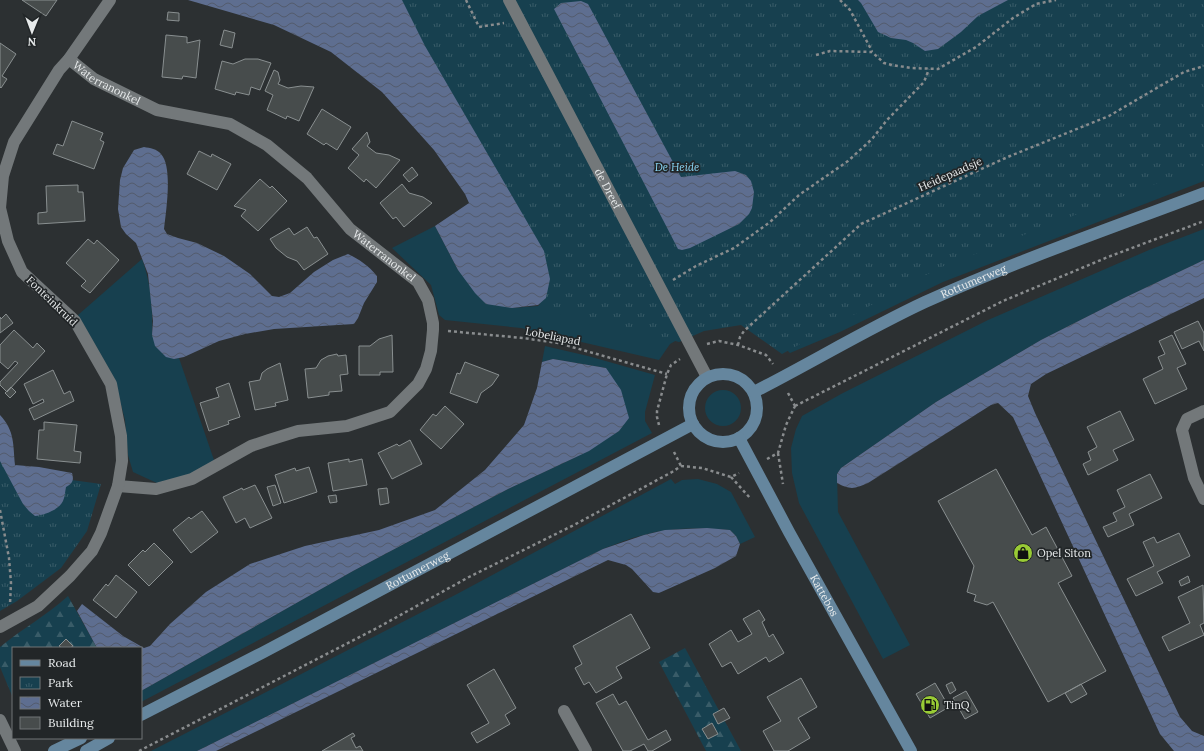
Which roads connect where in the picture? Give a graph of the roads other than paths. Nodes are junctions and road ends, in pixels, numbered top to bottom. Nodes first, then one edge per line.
1 (110, 0) edge
2 (509, 0) edge
3 (69, 59) junction
4 (1204, 193) edge
5 (707, 377) junction
6 (754, 392) junction
7 (1204, 411) edge
8 (693, 424) junction
9 (739, 438) junction
10 (118, 486) junction
11 (1204, 499) edge
12 (0, 627) edge
13 (564, 711) dead end
14 (142, 714) edge
15 (0, 720) edge
16 (78, 739) edge
17 (107, 739) edge
18 (15, 751) edge
19 (54, 751) edge
20 (86, 751) edge
21 (586, 751) edge
22 (911, 751) edge

1 - 3 street, Fonteinkruid
2 - 5 street, de Dreef
3 - 10 street, Fonteinkruid
3 - 10 street, Waterranonkel
4 - 6 main road, Rottumerweg
5 - 6 main road
5 - 8 main road
6 - 9 main road
7 - 11 street
8 - 9 main road
8 - 14 main road, Rottumerweg
9 - 22 main road, Kattebos
10 - 12 street, Fonteinkruid
13 - 21 street
15 - 18 street
16 - 19 main road
17 - 20 main road

